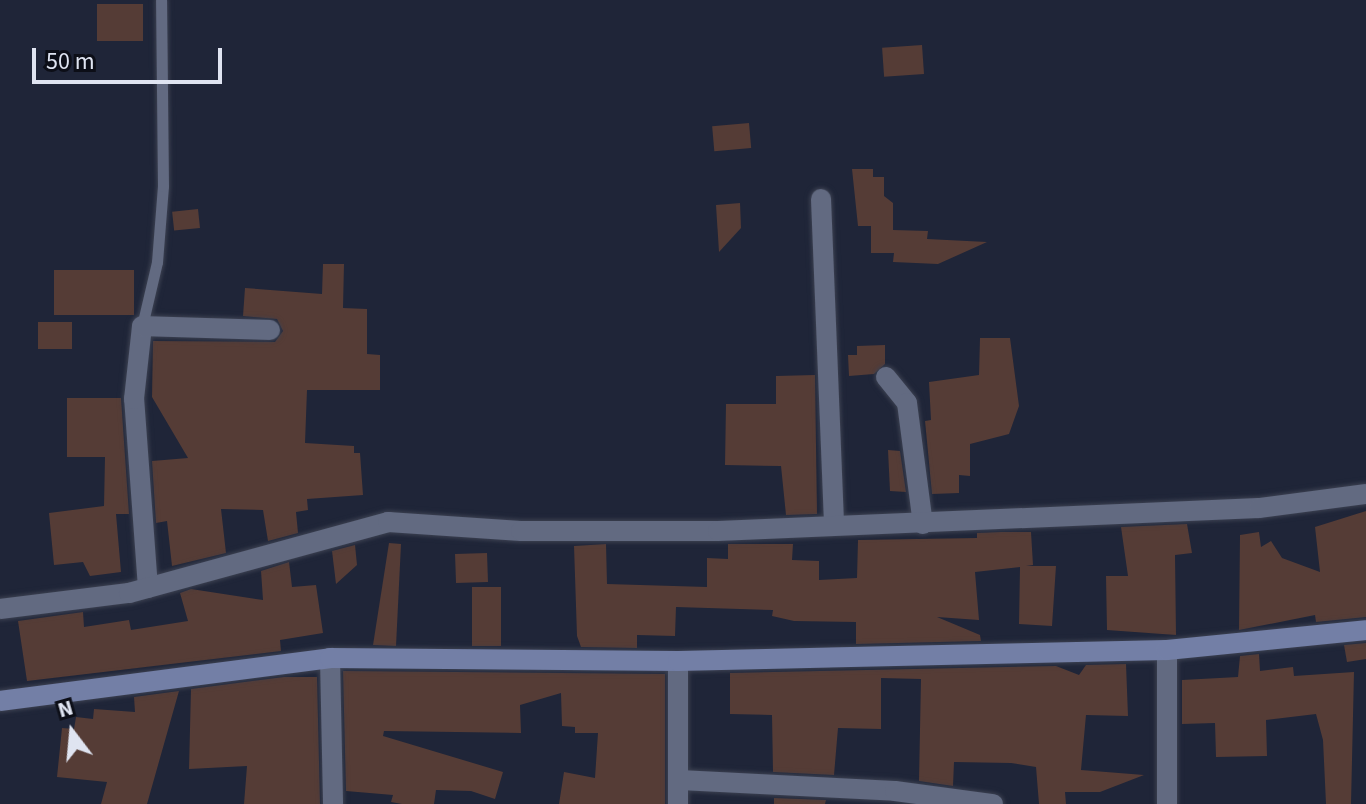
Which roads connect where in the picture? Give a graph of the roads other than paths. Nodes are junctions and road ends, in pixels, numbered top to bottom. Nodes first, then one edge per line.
1 (161, 0) edge
2 (821, 199) dead end
3 (142, 326) junction
4 (270, 330) dead end
5 (886, 377) dead end
6 (1366, 494) edge
7 (923, 524) junction
8 (834, 525) junction
9 (148, 588) junction
10 (0, 609) edge
11 (1366, 630) edge
12 (1167, 650) junction
13 (330, 658) junction
14 (678, 661) junction
15 (0, 701) edge
16 (680, 780) junction
17 (333, 804) edge
18 (678, 804) edge
19 (993, 804) edge
20 (1167, 804) edge

1 - 3 lane
2 - 8 street
3 - 4 street
3 - 9 street
5 - 7 street
6 - 7 street
7 - 8 street
8 - 9 street
9 - 10 street
11 - 12 street
12 - 14 street
12 - 20 street
13 - 14 street
13 - 15 street
13 - 17 street
14 - 16 street
16 - 18 street
16 - 19 street

